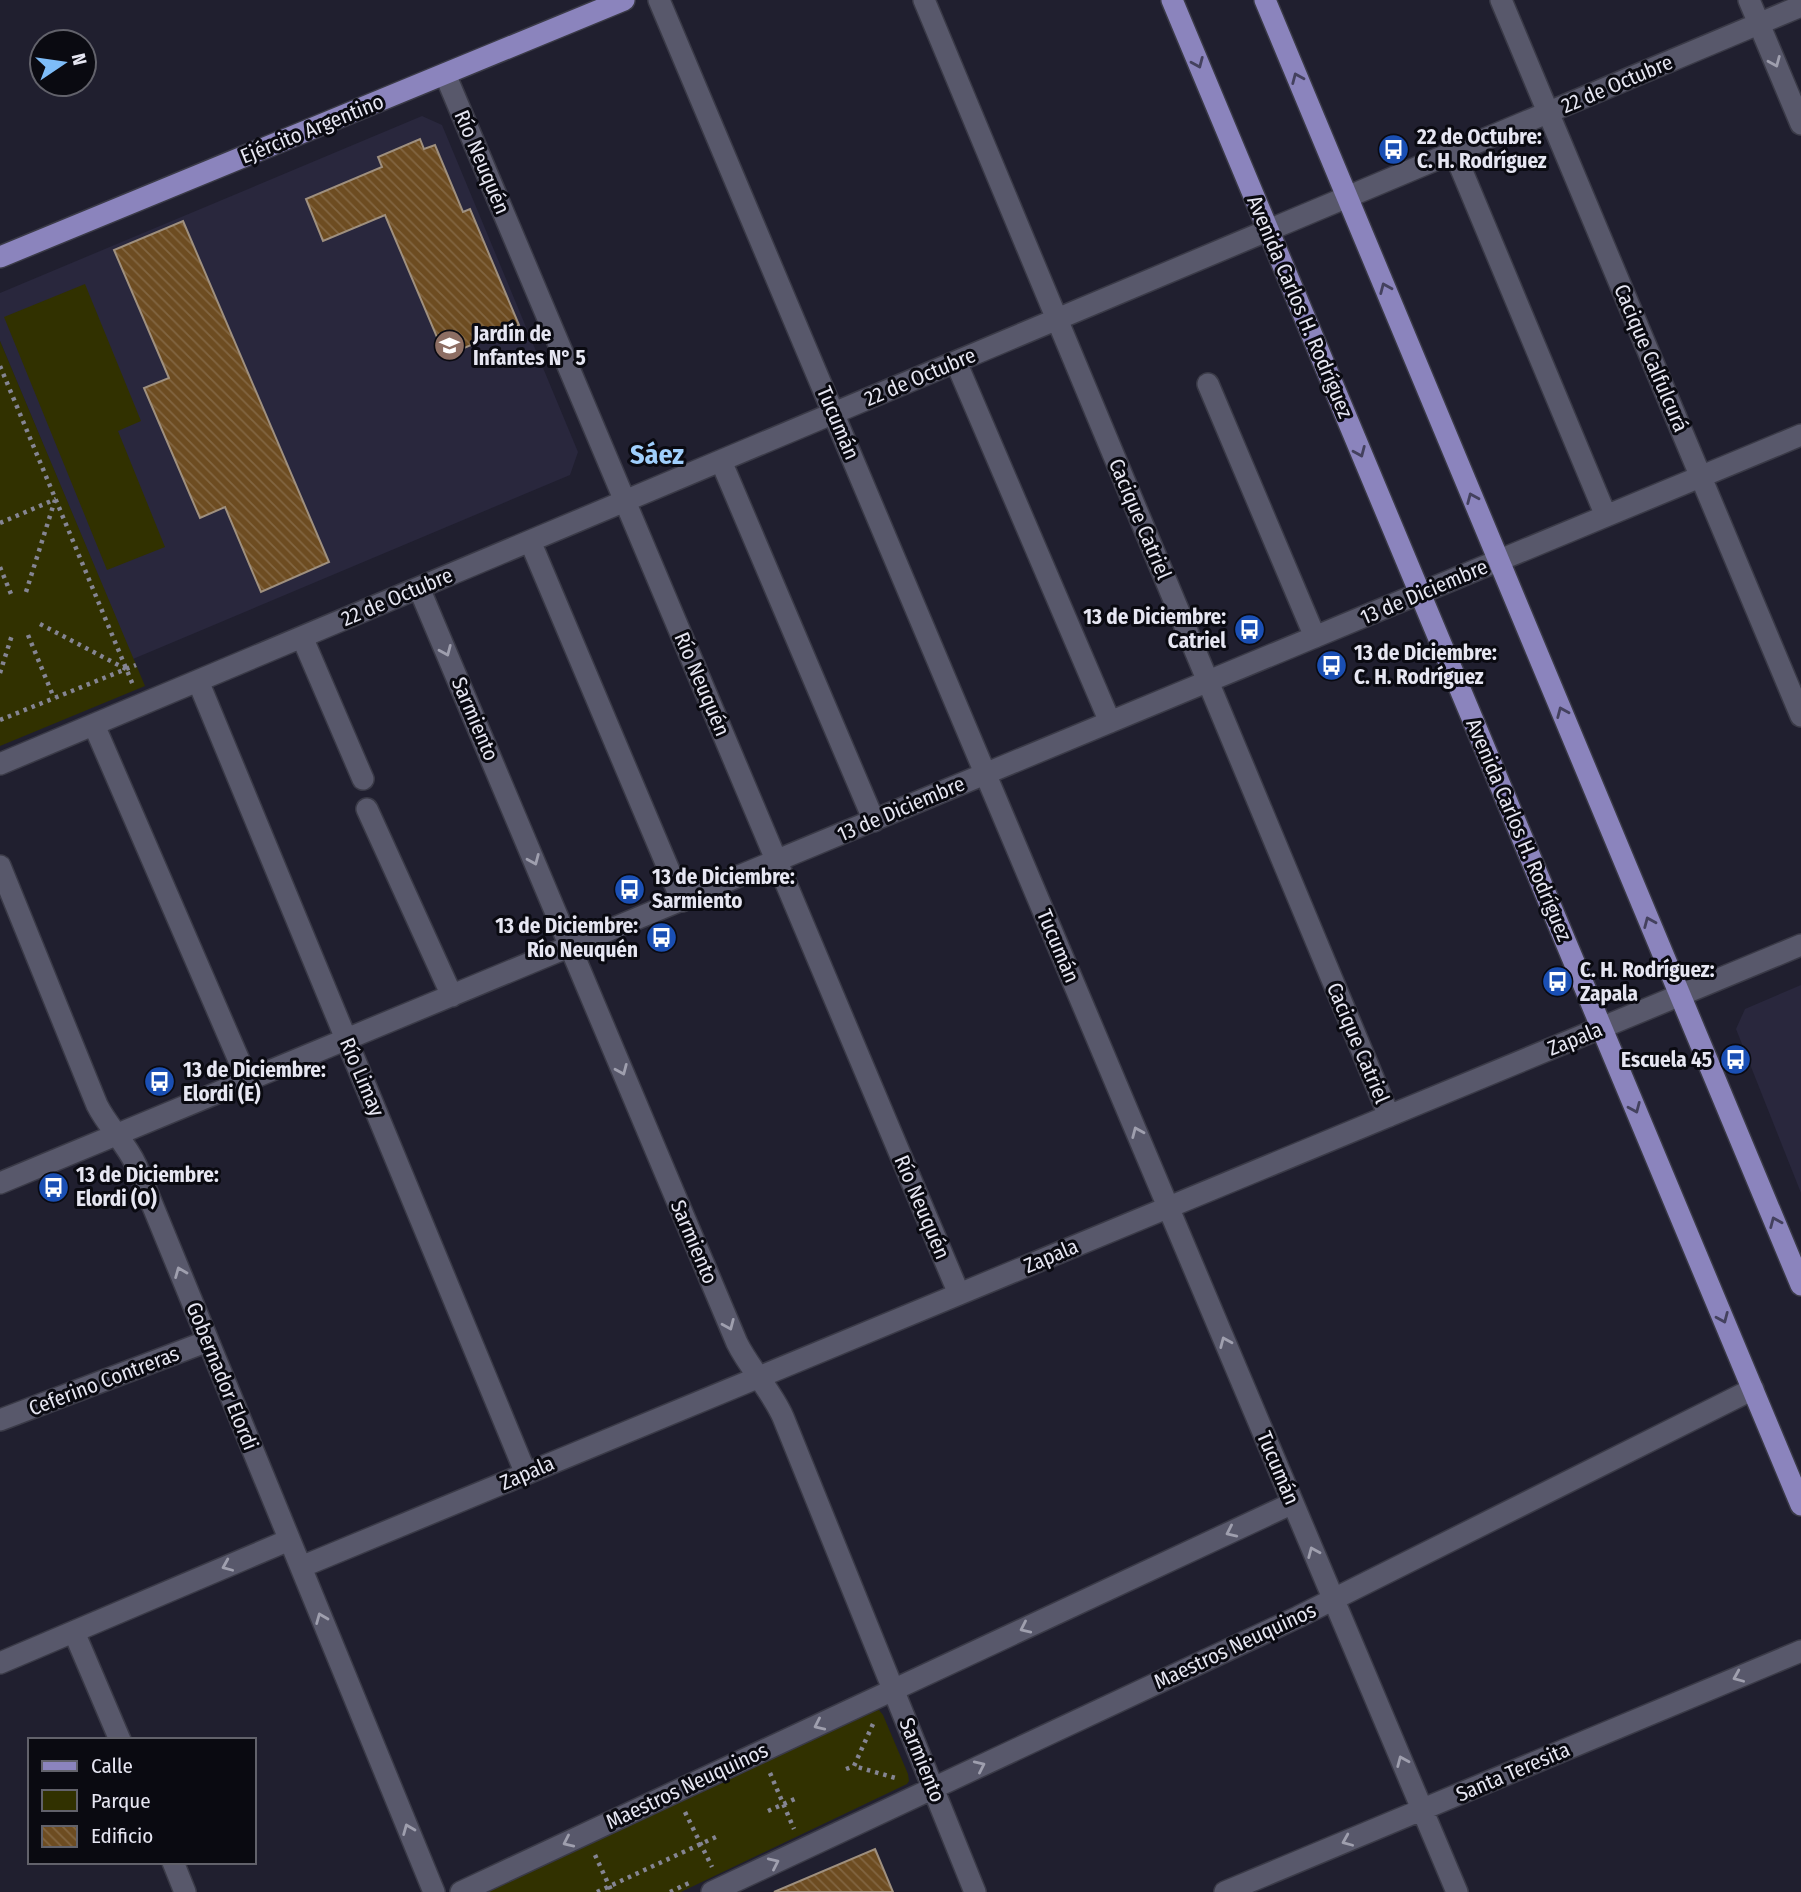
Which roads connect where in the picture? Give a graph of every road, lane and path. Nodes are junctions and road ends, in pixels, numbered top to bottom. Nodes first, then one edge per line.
1 (624, 0) edge
2 (659, 0) edge
3 (924, 0) edge
4 (1172, 0) edge
5 (1265, 0) edge
6 (1501, 0) edge
7 (1749, 0) edge
8 (1801, 6) edge
9 (1759, 24) junction
10 (445, 74) junction
11 (1548, 113) junction
12 (1801, 124) edge
13 (1454, 152) junction
14 (1347, 197) junction
15 (1268, 230) junction
16 (0, 257) edge
17 (1057, 319) junction
18 (956, 362) junction
19 (0, 366) edge
20 (1208, 384) dead end
21 (834, 413) junction
22 (1801, 435) edge
23 (722, 461) junction
24 (1700, 477) junction
25 (56, 499) junction
26 (625, 501) junction
27 (1606, 516) junction
28 (0, 523) edge
29 (530, 541) junction
30 (1499, 561) junction
31 (0, 567) edge
32 (419, 588) junction
33 (26, 592) dead end
34 (1420, 593) junction
35 (11, 594) dead end
36 (40, 625) dead end
37 (12, 635) dead end
38 (28, 635) dead end
39 (302, 637) junction
40 (1315, 637) junction
41 (136, 665) dead end
42 (126, 669) junction
43 (0, 674) edge
44 (198, 681) junction
45 (1208, 682) junction
46 (54, 698) junction
47 (141, 705) junction
48 (1801, 716) edge
49 (0, 720) edge
50 (1110, 722) junction
51 (94, 725) junction
52 (0, 764) edge
53 (986, 774) junction
54 (363, 779) dead end
55 (367, 809) dead end
56 (874, 821) junction
57 (776, 861) junction
58 (0, 866) edge
59 (682, 901) junction
60 (1801, 945) edge
61 (570, 947) junction
62 (1680, 995) junction
63 (452, 996) junction
64 (1602, 1028) junction
65 (346, 1040) junction
66 (248, 1081) junction
67 (1389, 1116) junction
68 (117, 1135) junction
69 (0, 1183) edge
70 (1168, 1207) junction
71 (1801, 1285) edge
72 (958, 1294) junction
73 (208, 1341) junction
74 (758, 1377) junction
75 (1752, 1389) junction
76 (0, 1420) edge
77 (526, 1474) junction
78 (1293, 1503) junction
79 (1801, 1504) edge
80 (289, 1540) junction
81 (300, 1567) junction
82 (1333, 1599) junction
83 (74, 1632) junction
84 (1801, 1651) edge
85 (0, 1663) edge
86 (893, 1690) junction
87 (877, 1716) dead end
88 (119, 1738) edge
89 (766, 1766) dead end
90 (854, 1766) junction
91 (846, 1769) dead end
92 (903, 1780) dead end
93 (933, 1788) junction
94 (797, 1798) dead end
95 (783, 1804) junction
96 (682, 1806) dead end
97 (1422, 1810) junction
98 (768, 1811) dead end
99 (796, 1833) dead end
100 (718, 1836) dead end
101 (701, 1844) junction
102 (592, 1849) dead end
103 (174, 1864) edge
104 (692, 1882) dead end
105 (713, 1882) edge
106 (610, 1886) junction
107 (185, 1892) edge
108 (434, 1892) edge
109 (461, 1892) edge
110 (597, 1892) edge
111 (612, 1892) edge
112 (670, 1892) edge
113 (975, 1892) edge
114 (1225, 1892) edge
115 (1457, 1892) edge

1 - 10 main road, Ejército Argentino
2 - 21 street, Tucumán
3 - 17 street, Cacique Catriel
4 -> 15 main road, Avenida Carlos H. Rodríguez
14 -> 5 main road
6 - 11 street, Cacique Calfulcurá
7 - 9 street
8 - 9 street, 22 de Octubre
9 - 11 street, 22 de Octubre
9 -> 12 street
10 - 16 main road, Ejército Argentino
10 - 26 street, Río Neuquén
11 - 13 street, 22 de Octubre
11 - 24 street, Cacique Calfulcurá
13 - 14 street, 22 de Octubre
13 - 27 street
14 - 15 street, 22 de Octubre
30 -> 14 main road
15 - 17 street, 22 de Octubre
15 -> 34 main road, Avenida Carlos H. Rodríguez
17 - 18 street, 22 de Octubre
17 - 45 street, Cacique Catriel
18 - 21 street, 22 de Octubre
18 - 50 street
19 - 25 path
20 - 40 street
21 - 23 street, 22 de Octubre
21 - 53 street, Tucumán
22 - 24 street, 13 de Diciembre
23 - 26 street, 22 de Octubre
23 - 56 street
24 - 27 street, 13 de Diciembre
24 - 48 street, Cacique Calfulcurá
25 - 28 path
25 - 33 path
25 - 42 path
26 - 29 street, 22 de Octubre
26 - 57 street, Río Neuquén
27 - 30 street, 13 de Diciembre
29 - 32 street, 22 de Octubre
29 - 59 street
30 - 34 street, 13 de Diciembre
62 -> 30 main road
31 - 35 path
32 - 39 street, 22 de Octubre
32 -> 61 street, Sarmiento
34 - 40 street, 13 de Diciembre
34 - 64 main road, Avenida Carlos H. Rodríguez
36 - 42 path
37 - 43 path
38 - 46 path
39 - 44 street, 22 de Octubre
39 - 54 street
40 - 45 street, 13 de Diciembre
41 - 42 path
42 - 46 path
42 - 47 path
44 - 47 street, 22 de Octubre
44 - 65 street, Río Limay
45 - 50 street, 13 de Diciembre
45 - 67 street, Cacique Catriel
46 - 49 path
47 - 51 street, 22 de Octubre
50 - 53 street, 13 de Diciembre
51 - 52 street, 22 de Octubre
51 - 66 street
53 - 56 street, 13 de Diciembre
70 -> 53 street, Tucumán
55 - 63 street
56 - 57 street, 13 de Diciembre
57 - 59 street, 13 de Diciembre
57 - 72 street, Río Neuquén
58 - 68 street, Gobernador Elordi
59 - 61 street, 13 de Diciembre
60 - 62 street, Zapala
61 - 63 street, 13 de Diciembre
61 -> 74 street, Sarmiento
62 - 64 street, Zapala
71 -> 62 main road
63 - 65 street, 13 de Diciembre
64 - 67 street, Zapala
64 -> 75 main road, Avenida Carlos H. Rodríguez
65 - 66 street, 13 de Diciembre
65 - 77 street, Río Limay
66 - 68 street, 13 de Diciembre
67 - 70 street, Zapala
68 - 69 street, 13 de Diciembre
73 -> 68 street, Gobernador Elordi
70 - 72 street, Zapala
78 -> 70 street, Tucumán
72 - 74 street, Zapala
73 - 76 street, Ceferino Contreras
73 - 80 street, Gobernador Elordi
74 - 77 street, Zapala
74 - 86 street, Sarmiento
75 - 79 main road, Avenida Carlos H. Rodríguez
75 - 82 street, Maestros Neuquinos
77 - 81 street, Zapala
82 -> 78 street, Tucumán
78 -> 86 street, Maestros Neuquinos
80 - 81 street, Gobernador Elordi
80 -> 83 street
108 -> 81 street, Gobernador Elordi
93 -> 82 street, Maestros Neuquinos
97 -> 82 street, Tucumán
83 - 85 street
83 - 88 street
84 -> 97 street, Santa Teresita
86 - 93 street, Sarmiento
86 -> 109 street, Maestros Neuquinos
87 - 90 path
89 - 95 path
90 - 91 path
90 - 92 path
105 -> 93 street, Maestros Neuquinos
93 - 113 street, Sarmiento
94 - 95 path
95 - 98 path
95 - 99 path
96 - 101 path
97 -> 114 street, Santa Teresita
97 - 115 street, Tucumán
100 - 101 path
101 - 105 path
101 - 106 path
102 - 106 path
103 - 107 street
104 - 112 path
106 - 110 path
106 - 111 path

